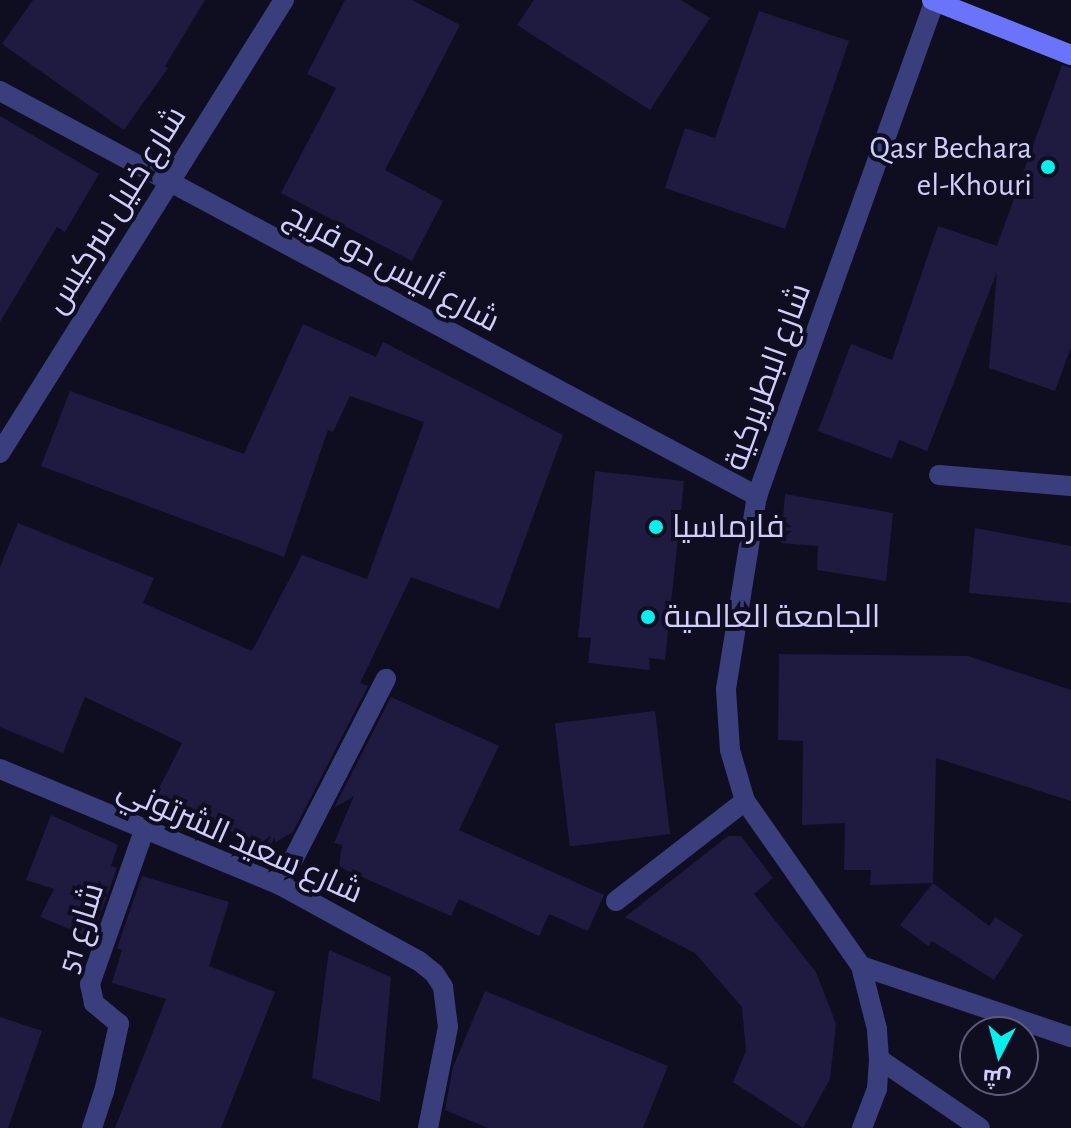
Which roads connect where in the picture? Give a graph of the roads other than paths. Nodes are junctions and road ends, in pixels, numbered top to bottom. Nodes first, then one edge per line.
1 (284, 0) edge
2 (934, 0) edge
3 (1071, 55) edge
4 (0, 91) edge
5 (167, 183) junction
6 (0, 453) edge
7 (939, 475) dead end
8 (1071, 486) edge
9 (757, 496) junction
10 (386, 679) dead end
11 (0, 769) edge
12 (745, 801) junction
13 (145, 828) junction
14 (280, 885) junction
15 (616, 901) dead end
16 (861, 966) junction
17 (1071, 1037) edge
18 (879, 1059) junction
19 (92, 1128) edge
20 (428, 1128) edge
21 (862, 1128) edge
22 (980, 1128) edge

1 - 5 street, شارع خليل سركيس
2 - 3 main road
2 - 9 street, شارع البطريركية
4 - 5 street, شارع أليس دو فريج
5 - 6 street, شارع خليل سركيس
5 - 9 street, شارع أليس دو فريج
7 - 8 street
9 - 12 street, شارع البطريركية
10 - 14 street
11 - 13 street, شارع سعيد الشرتوني
12 - 15 street
12 - 16 street, شارع البطريركية
13 - 14 street, شارع سعيد الشرتوني
13 - 19 street, شارع 51
14 - 20 street, شارع سعيد الشرتوني
16 - 17 street
16 - 18 street, شارع البطريركية
18 - 21 street, شارع البطريركية
18 - 22 street

